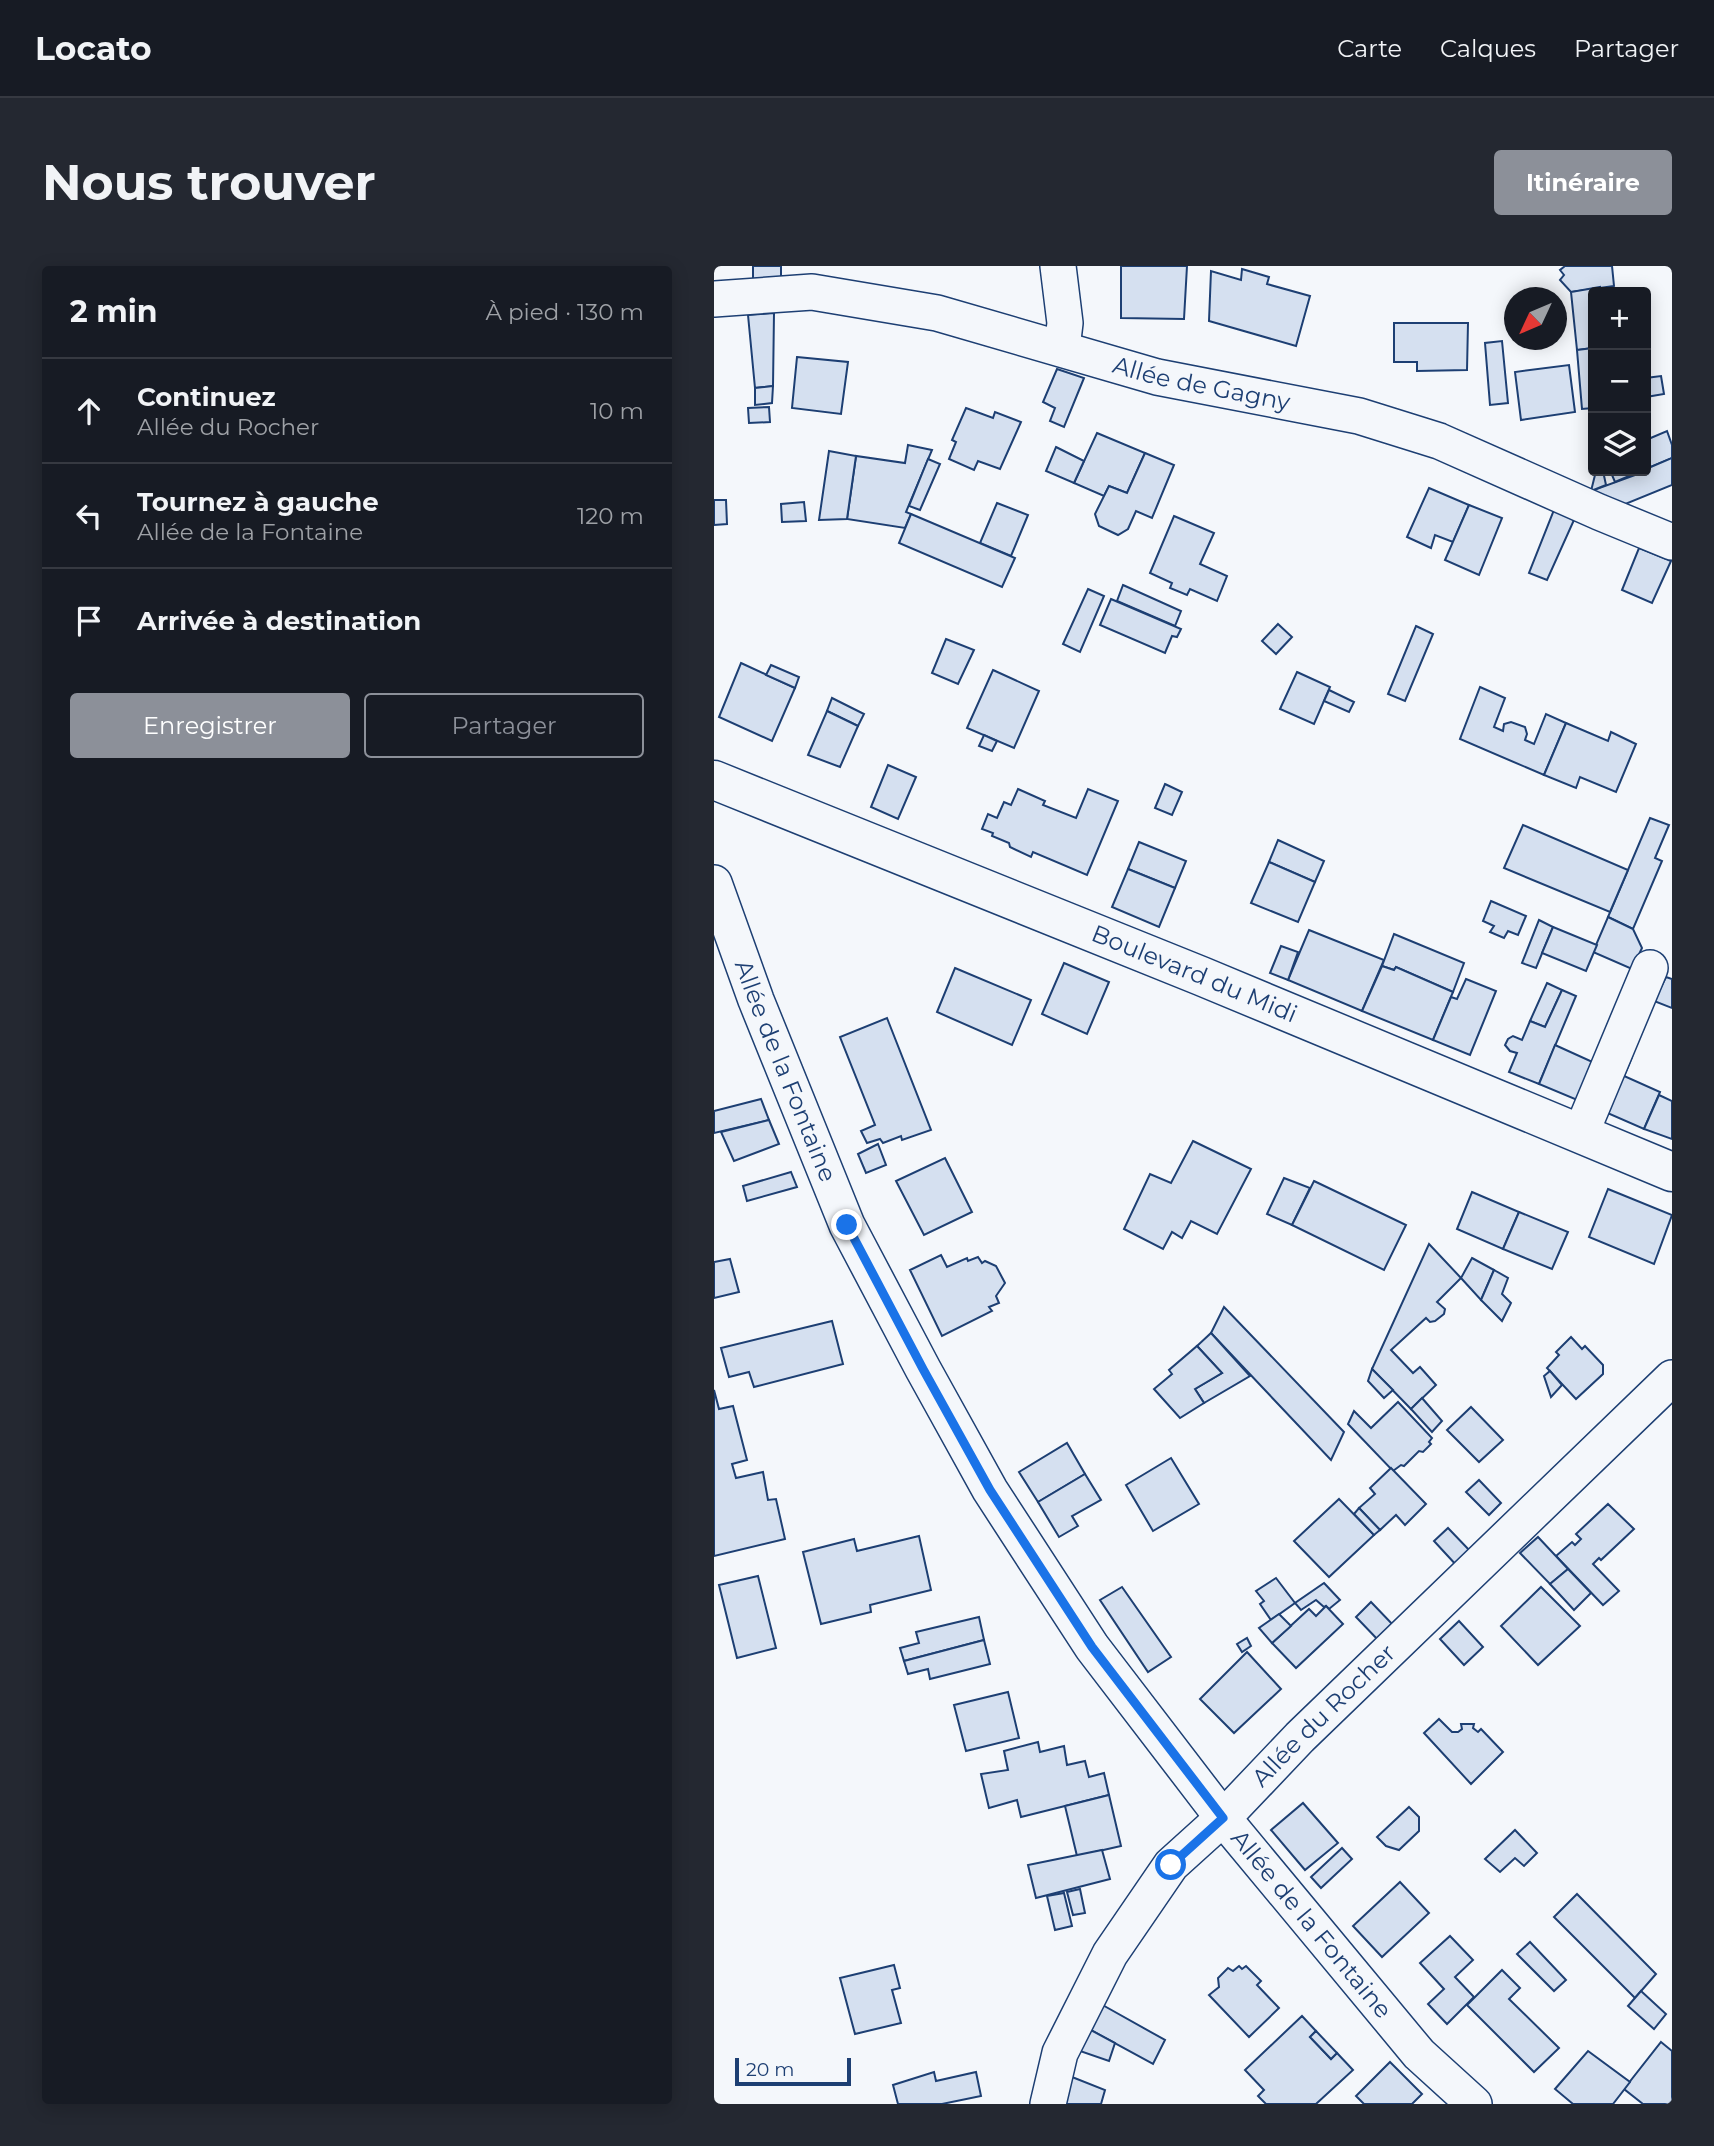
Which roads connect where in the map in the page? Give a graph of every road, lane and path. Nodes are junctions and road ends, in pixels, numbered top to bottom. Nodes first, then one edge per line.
1 (1058, 266) edge
2 (714, 299) edge
3 (1062, 348) junction
4 (1672, 542) edge
5 (714, 780) edge
6 (714, 883) edge
7 (1650, 968) dead end
8 (1581, 1133) junction
9 (1672, 1172) edge
10 (1672, 1378) edge
11 (1223, 1818) junction
12 (1048, 2104) edge
13 (1474, 2104) edge

1 - 3 street
2 - 3 street, Allée de Gagny
3 - 4 street, Allée de Gagny
5 - 8 street, Boulevard du Midi
6 - 11 street, Allée de la Fontaine
7 - 8 street
8 - 9 street, Boulevard du Midi
10 - 11 street, Allée du Rocher
11 - 12 street, Allée du Rocher
11 - 13 street, Allée de la Fontaine

